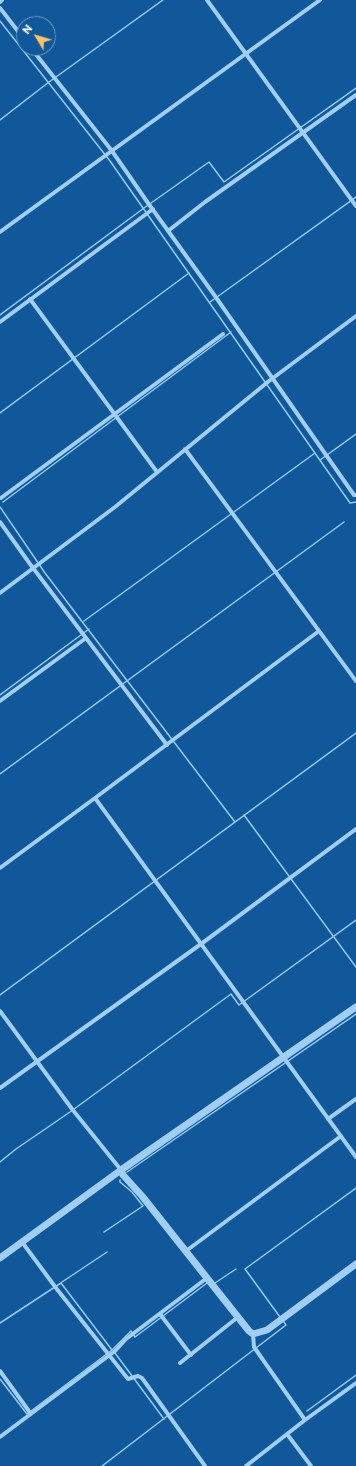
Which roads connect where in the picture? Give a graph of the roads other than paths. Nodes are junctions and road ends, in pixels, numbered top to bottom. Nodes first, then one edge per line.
1 (207, 0) edge
2 (320, 0) edge
3 (0, 8) edge
4 (16, 29) edge
5 (246, 54) junction
6 (37, 56) edge
7 (356, 95) edge
8 (302, 131) junction
9 (112, 151) junction
10 (356, 206) edge
11 (149, 209) junction
12 (168, 231) junction
13 (0, 232) edge
14 (30, 299) junction
15 (356, 316) edge
16 (0, 322) edge
17 (223, 334) dead end
18 (269, 381) junction
19 (116, 416) junction
20 (185, 449) junction
21 (157, 472) junction
22 (356, 495) edge
23 (0, 498) edge
24 (0, 522) edge
25 (33, 568) junction
26 (0, 593) edge
27 (319, 631) junction
28 (84, 635) junction
29 (356, 682) edge
30 (0, 701) edge
31 (171, 742) junction
32 (95, 798) junction
33 (356, 829) edge
34 (0, 868) edge
35 (201, 944) junction
36 (356, 1007) edge
37 (0, 1011) edge
38 (285, 1060) junction
39 (37, 1061) junction
40 (0, 1088) edge
41 (356, 1099) edge
42 (328, 1119) junction
43 (341, 1136) junction
44 (356, 1157) edge
45 (122, 1170) junction
46 (22, 1242) junction
47 (186, 1251) junction
48 (0, 1258) edge
49 (356, 1264) edge
50 (210, 1281) junction
51 (162, 1316) junction
52 (238, 1317) junction
53 (254, 1334) junction
54 (112, 1353) junction
55 (191, 1355) junction
56 (180, 1363) dead end
57 (0, 1371) edge
58 (356, 1383) edge
59 (30, 1413) junction
60 (305, 1420) junction
61 (287, 1434) junction
62 (0, 1437) edge
63 (205, 1466) edge
64 (246, 1466) edge
65 (311, 1466) edge

1 - 5 street
2 - 5 street
3 - 4 street
5 - 8 street
5 - 9 street
6 - 9 street
7 - 8 street
8 - 10 street
8 - 12 street
9 - 11 street
9 - 13 street
11 - 12 street
11 - 14 street
12 - 18 street
14 - 16 street
14 - 19 street
15 - 18 street
17 - 19 street
18 - 20 street
18 - 22 street
19 - 21 street
19 - 23 street
20 - 21 street
20 - 27 street
21 - 25 street
24 - 25 street
25 - 26 street
25 - 28 street
27 - 29 street
27 - 31 street
28 - 30 street
28 - 31 street
31 - 32 street
32 - 34 street
32 - 35 street
33 - 35 street
35 - 38 street
35 - 39 street
36 - 38 street
37 - 39 street
38 - 42 street
38 - 45 street
39 - 40 street
39 - 45 street
41 - 42 street
42 - 43 street
43 - 44 street
43 - 47 street
45 - 46 street
45 - 47 street
46 - 48 street
46 - 54 street
47 - 50 street
49 - 53 street
50 - 51 street
50 - 52 street
51 - 54 street
51 - 55 street
52 - 53 street
52 - 55 street
53 - 60 street
54 - 59 street
54 - 63 street
55 - 56 street
57 - 59 street
58 - 60 street
59 - 62 street
60 - 61 street
61 - 64 street
61 - 65 street

